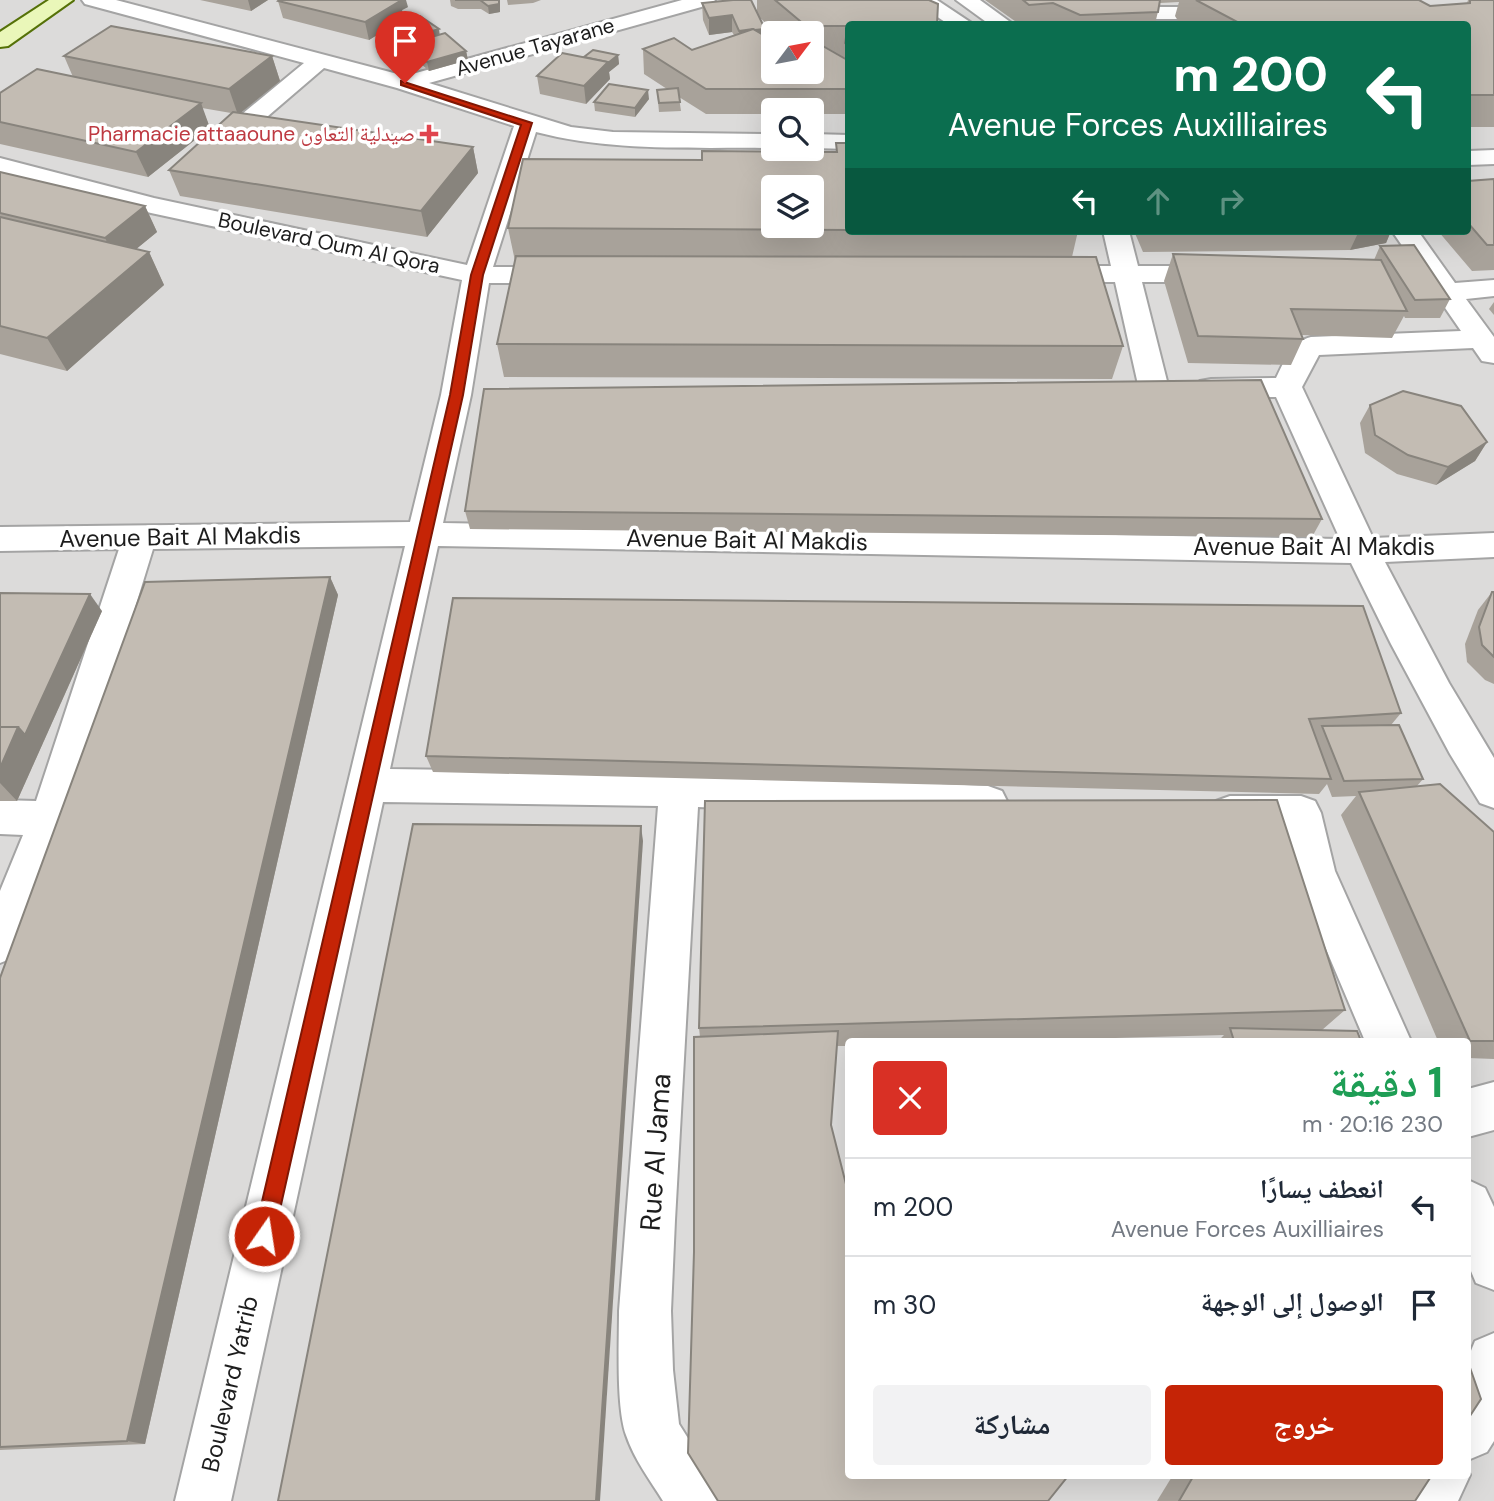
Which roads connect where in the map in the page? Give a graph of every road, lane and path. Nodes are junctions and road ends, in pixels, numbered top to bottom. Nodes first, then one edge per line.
1 (63, 0) edge
2 (92, 0) edge
3 (705, 0) edge
4 (922, 0) edge
5 (966, 0) edge
6 (1137, 0) edge
7 (1249, 13) edge
8 (957, 21) edge
9 (998, 21) edge
10 (0, 41) edge
11 (321, 60) junction
12 (405, 83) junction
13 (527, 123) junction
14 (761, 141) edge
15 (824, 141) edge
16 (845, 142) edge
17 (1494, 157) edge
18 (1471, 158) edge
19 (203, 160) edge
20 (0, 165) edge
21 (172, 187) edge
22 (151, 205) junction
23 (1117, 235) edge
24 (1404, 244) edge
25 (1015, 274) edge
26 (1126, 274) junction
27 (1245, 274) edge
28 (477, 275) junction
29 (587, 275) edge
30 (1494, 288) edge
31 (1447, 292) junction
32 (1488, 349) edge
33 (1287, 387) junction
34 (422, 534) junction
35 (140, 536) junction
36 (0, 539) edge
37 (1494, 545) edge
38 (1362, 551) junction
39 (368, 785) junction
40 (679, 790) junction
41 (1494, 791) edge
42 (1024, 804) edge
43 (1190, 811) edge
44 (0, 817) edge
45 (50, 818) junction
46 (0, 943) edge
47 (1387, 1038) edge
48 (1494, 1107) edge
49 (1471, 1112) edge
50 (1471, 1212) edge
51 (1494, 1265) edge
52 (1494, 1360) edge
53 (1471, 1428) edge
54 (1440, 1479) edge
55 (203, 1501) edge
56 (695, 1501) edge
57 (1426, 1501) edge

1 - 10 main road
2 - 11 street
3 - 12 street, Avenue Tayarane
4 - 8 street
5 - 9 street
6 - 7 street
11 - 12 street
11 - 19 street
12 - 13 street
13 - 14 street
13 - 28 street, Boulevard Yatrib
15 - 16 street
17 - 18 street
20 - 22 street, Boulevard Oum Al Qora
21 - 22 street
22 - 28 street, Boulevard Oum Al Qora
23 - 26 street
24 - 31 street
25 - 26 street
26 - 27 street
26 - 33 street
28 - 29 street, Boulevard Oum Al Qora
28 - 34 street, Boulevard Yatrib
30 - 31 street
31 - 32 street
32 - 33 street
33 - 38 street
34 - 35 street, Avenue Bait Al Makdis
34 - 38 street, Avenue Bait Al Makdis
34 - 39 street, Boulevard Yatrib
35 - 36 street, Avenue Bait Al Makdis
35 - 45 street
37 - 38 street, Avenue Bait Al Makdis
38 - 41 street
39 - 40 street
39 - 55 street, Boulevard Yatrib
40 - 42 street
40 - 56 street, Rue Al Jama
43 - 47 street
44 - 45 street
45 - 46 street
48 - 49 street
50 - 51 street
52 - 53 street
54 - 57 street

